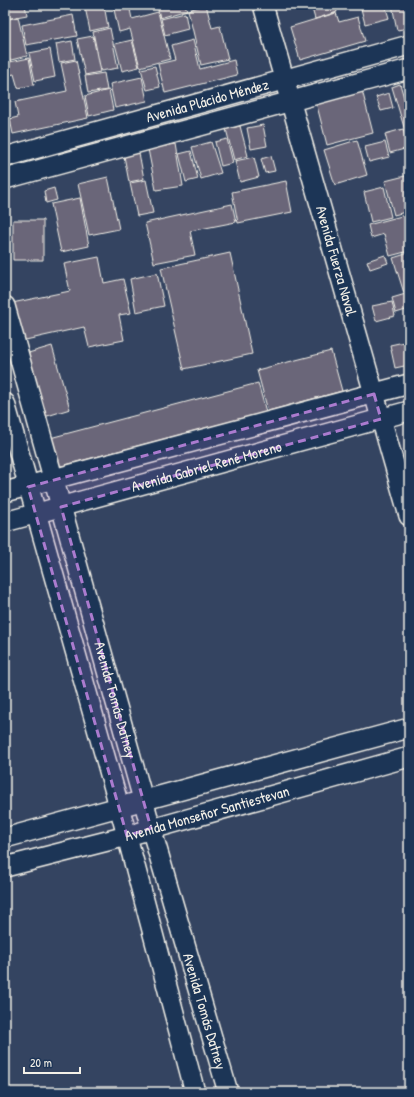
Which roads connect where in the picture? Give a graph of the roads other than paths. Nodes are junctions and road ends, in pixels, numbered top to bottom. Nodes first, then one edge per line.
1 (263, 5) edge
2 (409, 45) edge
3 (409, 69) edge
4 (284, 80) junction
5 (290, 101) junction
6 (5, 157) edge
7 (5, 179) edge
8 (5, 306) edge
9 (409, 384) edge
10 (374, 394) junction
11 (5, 403) edge
12 (409, 411) edge
13 (381, 419) junction
14 (54, 480) junction
15 (28, 487) junction
16 (5, 492) edge
17 (61, 507) junction
18 (36, 514) junction
19 (409, 516) edge
20 (5, 522) edge
21 (409, 728) edge
22 (409, 757) edge
23 (143, 800) junction
24 (119, 806) junction
25 (151, 828) junction
26 (127, 836) junction
27 (5, 838) edge
28 (5, 867) edge
29 (195, 1092) edge
30 (228, 1092) edge

1 - 4 street, Avenida Fuerza Naval
2 - 4 street, Avenida Plácido Méndez
3 - 5 street, Avenida Plácido Méndez
4 - 5 street, Avenida Fuerza Naval
4 - 6 street, Avenida Plácido Méndez
5 - 7 street, Avenida Plácido Méndez
5 - 10 street, Avenida Fuerza Naval
8 - 14 street, Avenida Tomás Datney
9 - 10 street, Avenida Gabriel René Moreno
10 - 13 street, Avenida Fuerza Naval
10 - 14 street, Avenida Gabriel René Moreno
11 - 15 street
12 - 13 street, Avenida Gabriel René Moreno
13 - 17 street, Avenida Gabriel René Moreno
13 - 19 street, Avenida Fuerza Naval
14 - 15 street, Avenida Gabriel René Moreno
14 - 17 street, Avenida Tomás Datney
15 - 16 street, Avenida Gabriel René Moreno
15 - 18 street, Avenida Tomás Datney
17 - 18 street, Avenida Gabriel René Moreno
17 - 23 street, Avenida Tomás Datney
18 - 20 street, Avenida Gabriel René Moreno
18 - 24 street, Avenida Tomás Datney
21 - 23 street, Avenida Monseñor Santiestevan
22 - 25 street, Avenida Monseñor Santiestevan
23 - 24 street, Avenida Monseñor Santiestevan
23 - 25 street, Avenida Tomás Datney
24 - 26 street, Avenida Tomás Datney
24 - 27 street, Avenida Monseñor Santiestevan
25 - 26 street, Avenida Monseñor Santiestevan
25 - 30 street, Avenida Tomás Datney
26 - 28 street, Avenida Monseñor Santiestevan
26 - 29 street, Avenida Tomás Datney

